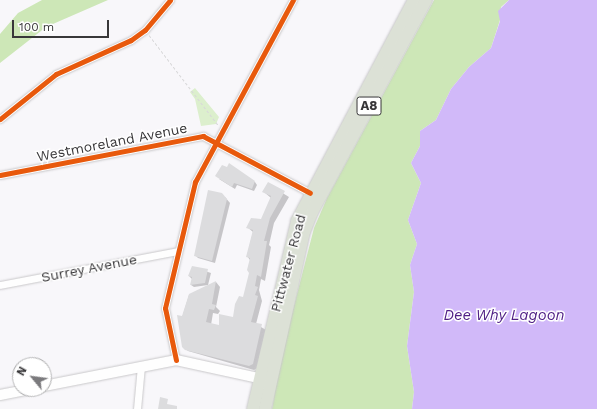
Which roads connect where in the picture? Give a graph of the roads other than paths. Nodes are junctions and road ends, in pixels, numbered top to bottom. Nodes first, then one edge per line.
1 (170, 0) edge
2 (293, 0) edge
3 (414, 0) edge
4 (426, 0) edge
5 (0, 119) edge
6 (216, 142) junction
7 (0, 175) edge
8 (310, 193) junction
9 (178, 251) junction
10 (0, 285) edge
11 (176, 360) junction
12 (141, 366) junction
13 (265, 379) junction
14 (52, 384) edge
15 (12, 393) edge
16 (0, 395) edge
17 (137, 409) edge
18 (253, 409) edge
19 (265, 409) edge

1 - 5 street
2 - 6 street
3 - 8 highway, Pittwater Road / A8
4 - 13 highway, Pittwater Road / A8
6 - 7 street, Westmoreland Avenue
6 - 8 street, Westmoreland Avenue
6 - 9 street
8 - 13 highway, Pittwater Road / A8
9 - 10 street, Surrey Avenue
9 - 11 street
11 - 12 main road
11 - 13 main road
12 - 14 main road
12 - 17 street
13 - 18 highway, Pittwater Road / A8
13 - 19 highway, Pittwater Road / A8
15 - 16 main road

